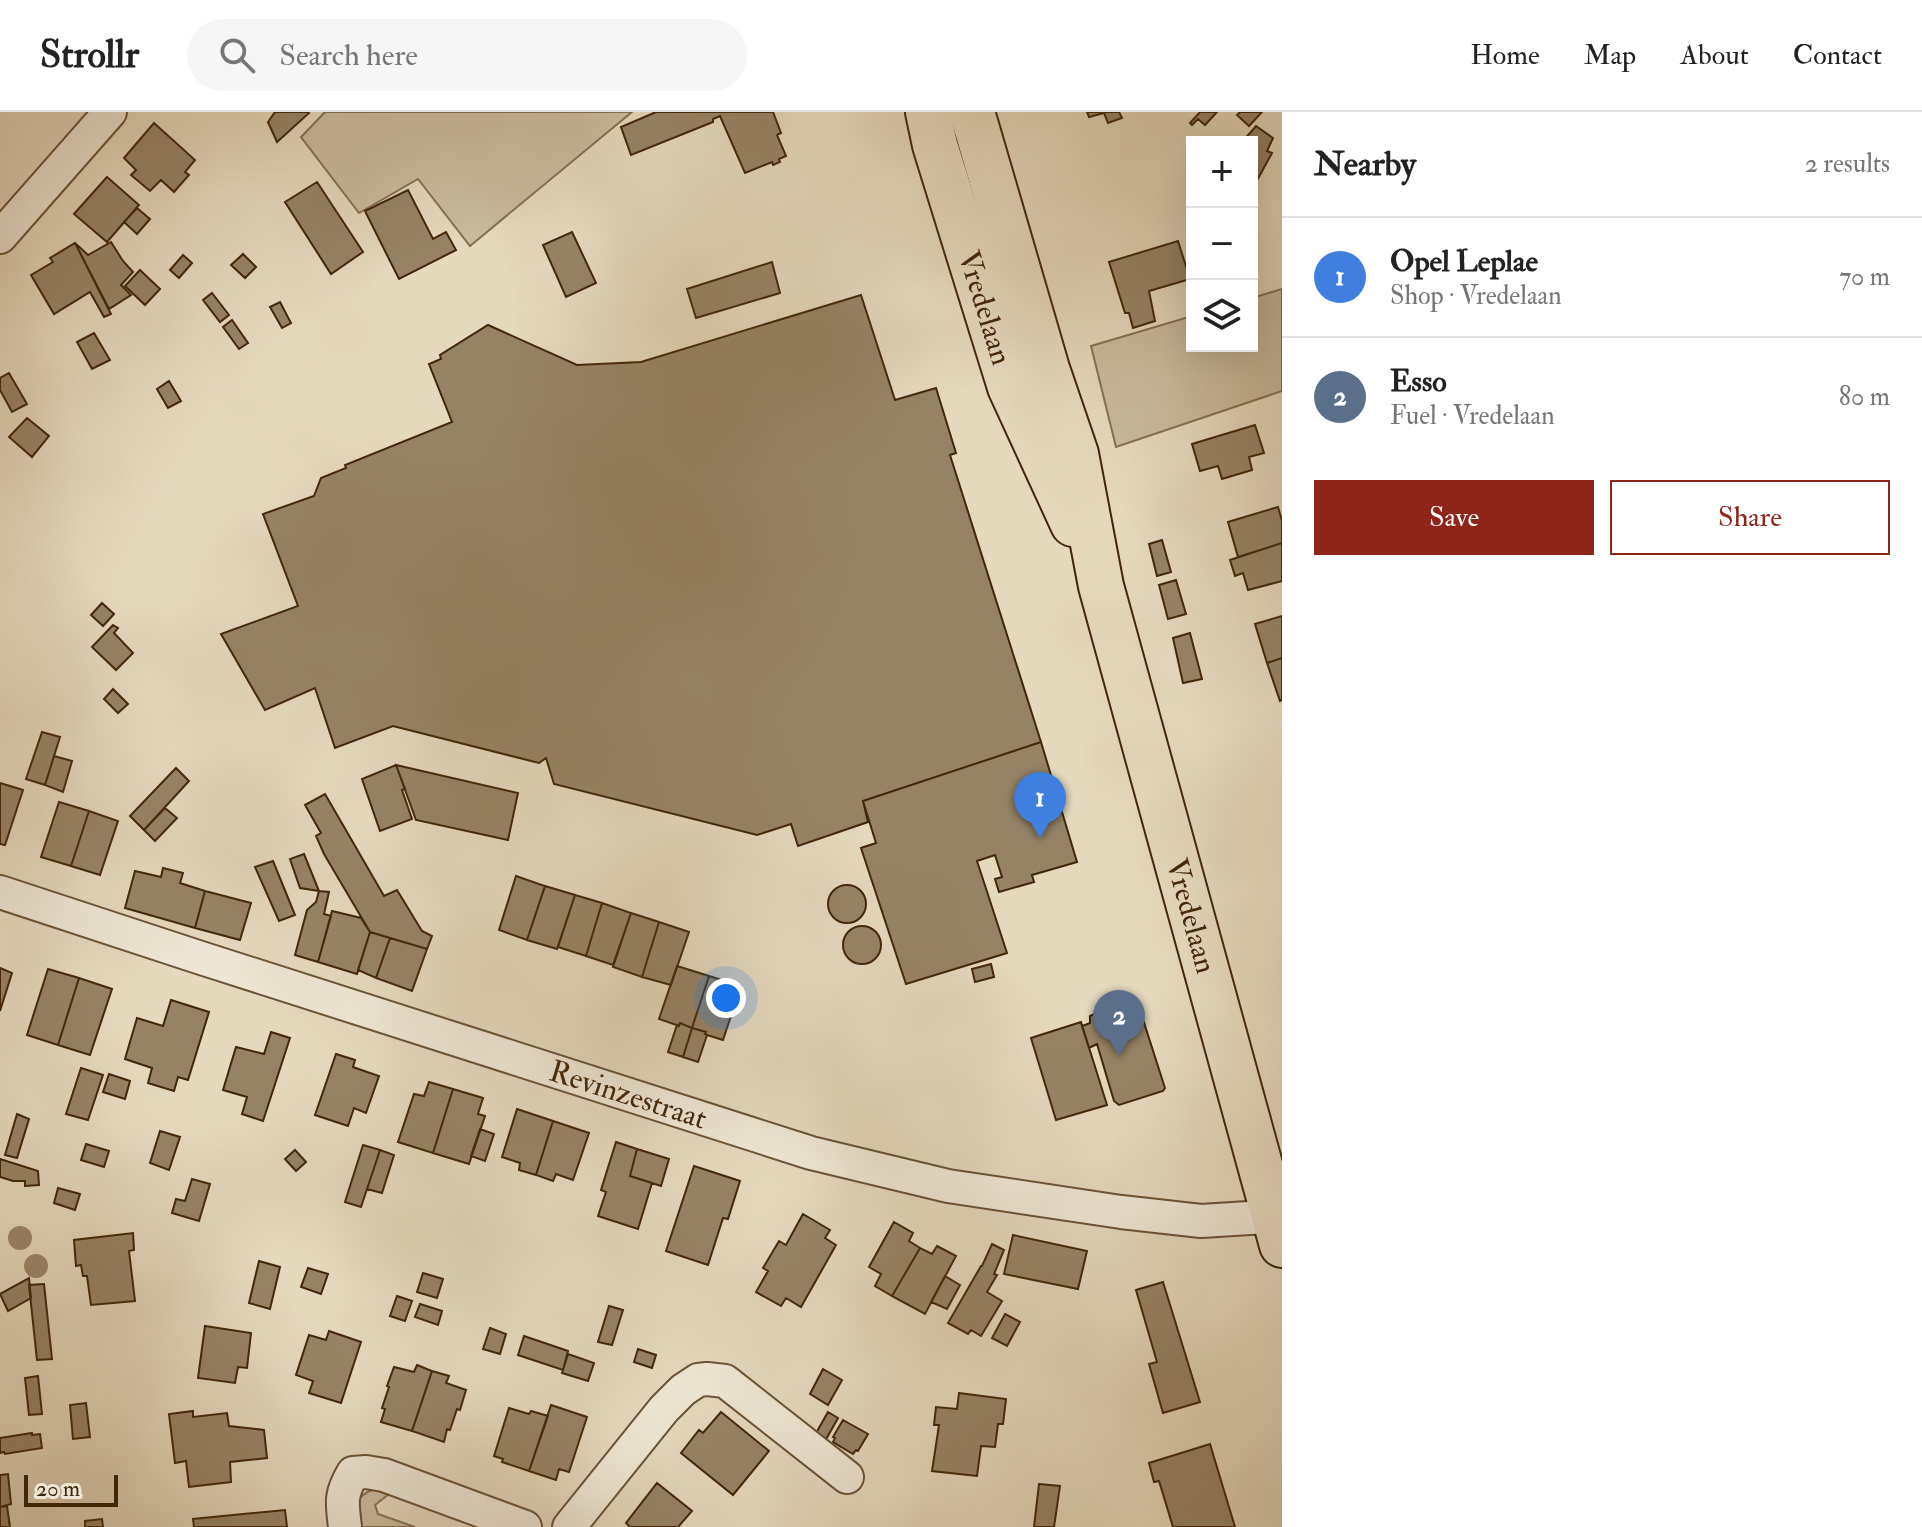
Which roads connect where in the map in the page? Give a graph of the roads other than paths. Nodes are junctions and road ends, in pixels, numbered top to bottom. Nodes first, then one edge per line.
1 (110, 112) edge
2 (972, 112) edge
3 (925, 123) edge
4 (3, 228) edge
5 (1101, 586) junction
6 (0, 892) edge
7 (1279, 1226) edge
8 (847, 1477) dead end
9 (345, 1527) edge
10 (525, 1527) edge
11 (569, 1527) edge

1 - 4 street
2 - 5 main road, Vredelaan
3 - 5 main road, Vredelaan
5 - 7 main road, Vredelaan
6 - 7 street, Revinzestraat
8 - 11 street
9 - 10 street

